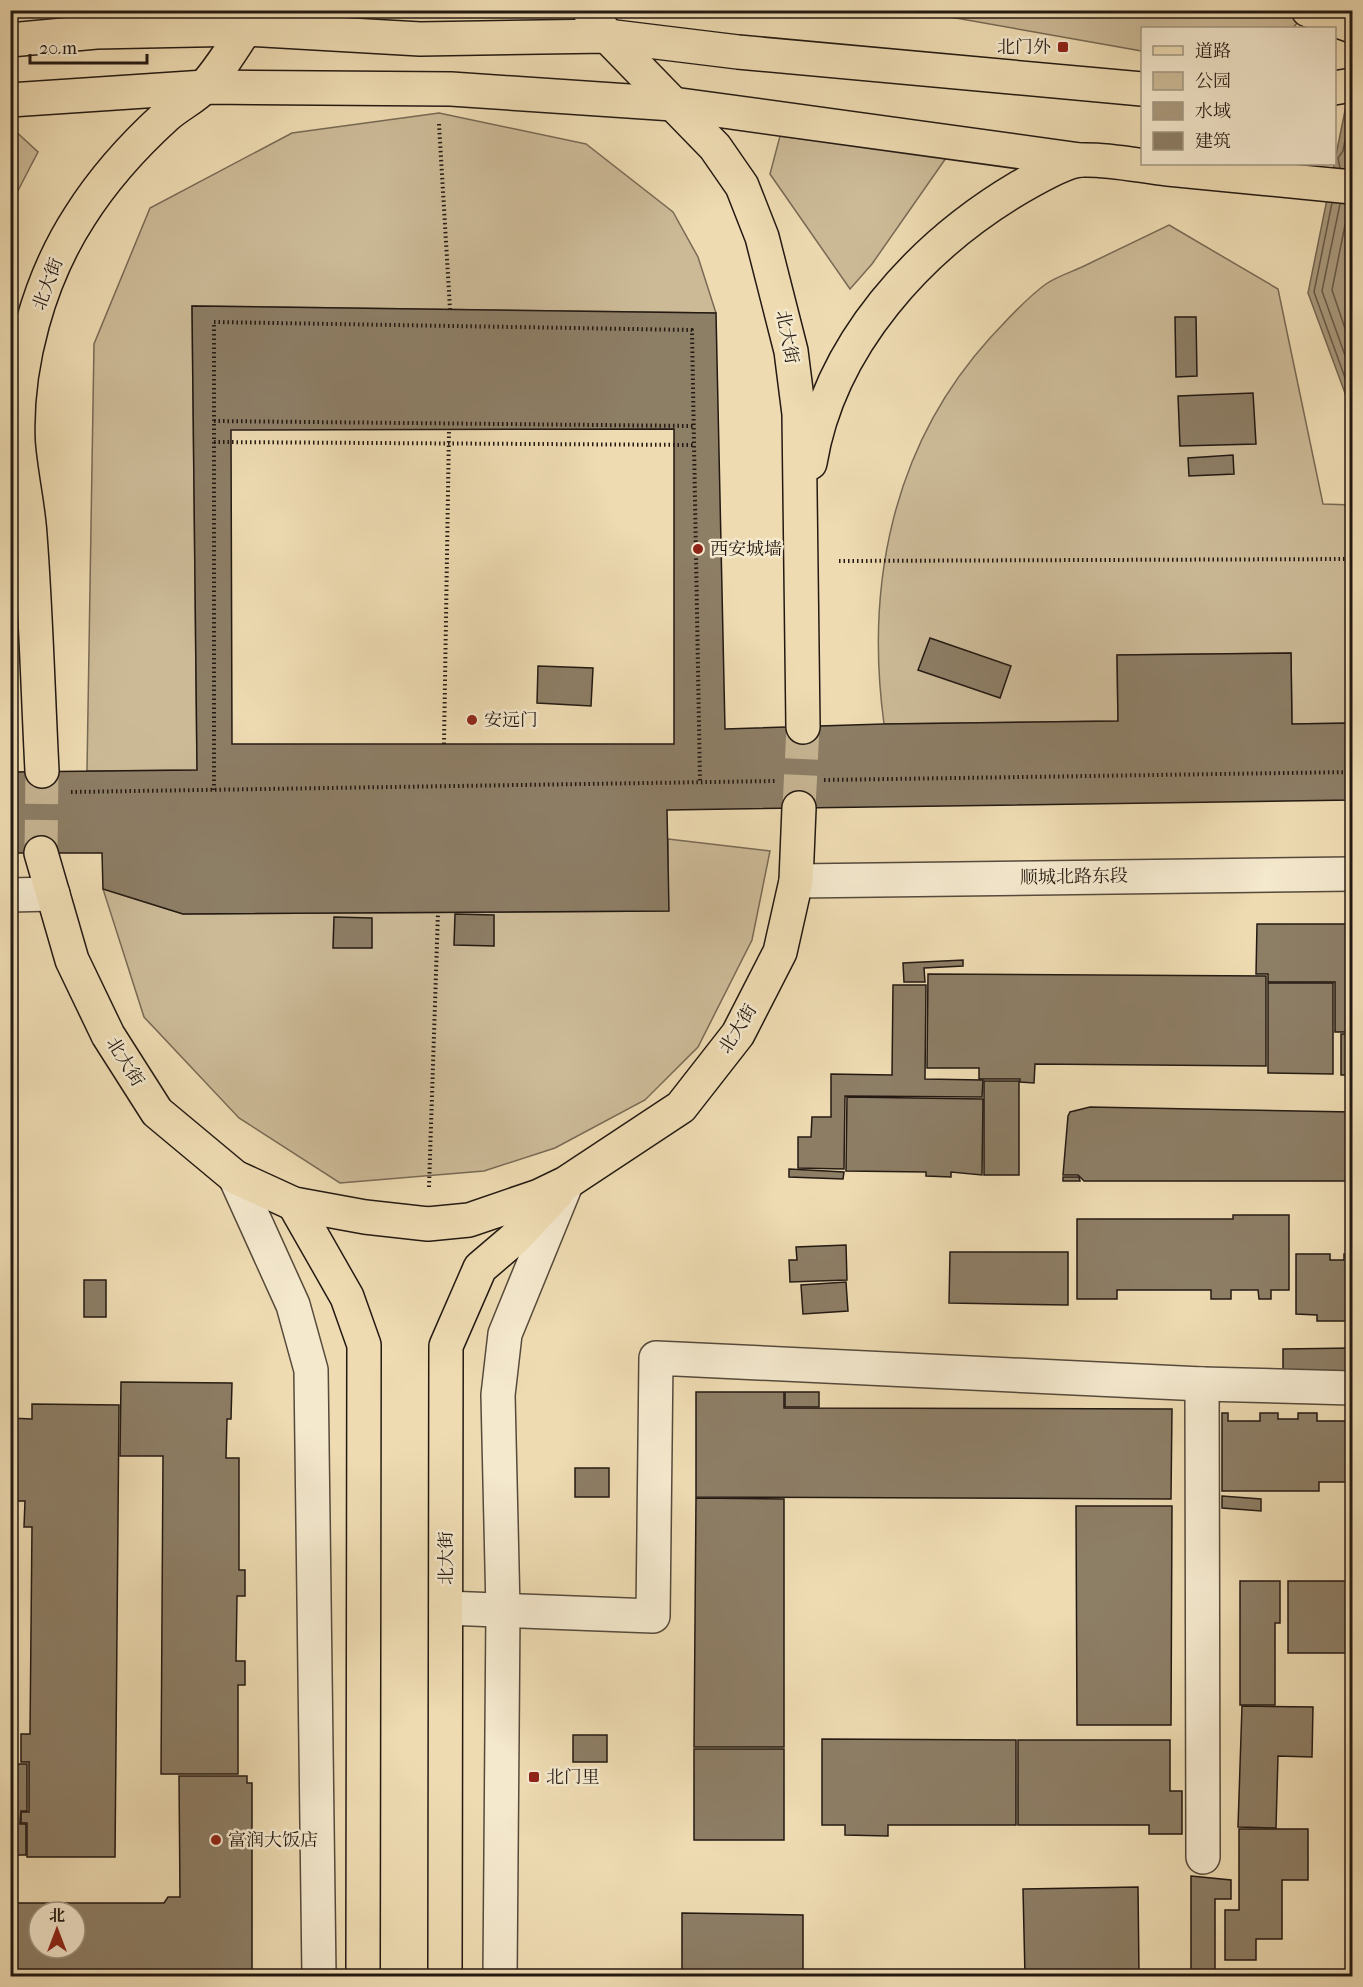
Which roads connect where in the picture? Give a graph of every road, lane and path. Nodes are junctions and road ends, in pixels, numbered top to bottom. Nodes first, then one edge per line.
1 (1308, 10) edge
2 (251, 20) edge
3 (598, 23) edge
4 (1353, 26) edge
5 (10, 40) edge
6 (1353, 85) edge
7 (205, 87) junction
8 (1336, 88) edge
9 (1141, 89) edge
10 (10, 100) edge
11 (673, 104) junction
12 (439, 113) dead end
13 (1080, 160) junction
14 (1353, 187) edge
15 (450, 309) dead end
16 (214, 422) junction
17 (693, 426) junction
18 (449, 429) dead end
19 (214, 442) junction
20 (10, 443) edge
21 (449, 444) junction
22 (694, 445) junction
23 (30, 533) junction
24 (799, 550) junction
25 (1353, 559) edge
26 (803, 727) tunnel mouth
27 (444, 744) dead end
28 (1353, 772) edge
29 (819, 780) dead end
30 (50, 782) joint
31 (700, 782) junction
32 (214, 790) junction
33 (791, 794) joint
34 (41, 853) tunnel mouth
35 (1353, 874) edge
36 (796, 881) junction
37 (53, 894) junction
38 (10, 895) edge
39 (438, 912) dead end
40 (235, 1177) junction
41 (566, 1183) junction
42 (294, 1204) junction
43 (428, 1224) junction
44 (1202, 1384) junction
45 (1353, 1388) edge
46 (446, 1608) junction
47 (502, 1610) junction
48 (1203, 1857) dead end
49 (319, 1977) edge
50 (363, 1977) edge
51 (445, 1977) edge
52 (500, 1977) edge

1 - 4 main road
2 - 3 main road
2 - 5 main road
2 - 7 main road, 北大街
3 - 9 main road
3 - 11 main road, 北大街
6 - 8 main road
7 - 10 main road
7 - 11 main road
7 - 23 main road, 北大街
11 - 13 main road
11 - 24 main road, 北大街
12 - 15 path
13 - 14 main road
13 - 24 main road
16 - 17 path
16 - 17 path
16 - 19 path
17 - 22 path
18 - 21 path
19 - 21 path
19 - 32 path
20 - 23 main road
21 - 22 path
21 - 27 path
22 - 31 path
23 - 30 main road, 北大街
24 - 25 path
24 - 26 main road, 北大街
28 - 29 path
30 - 32 path
31 - 32 path
31 - 33 path
33 - 36 main road, 北大街
34 - 37 main road, 北大街
35 - 36 street, 顺城北路东段
36 - 41 main road, 北大街
37 - 38 street
37 - 40 main road, 北大街
39 - 43 path
40 - 42 main road, 北大街
40 - 49 street
41 - 43 main road, 北大街
41 - 46 main road, 北大街
41 - 47 street
42 - 43 main road, 北大街
42 - 50 main road
44 - 45 street
44 - 47 street
44 - 48 street
46 - 47 street
46 - 51 main road, 北大街
47 - 52 street

